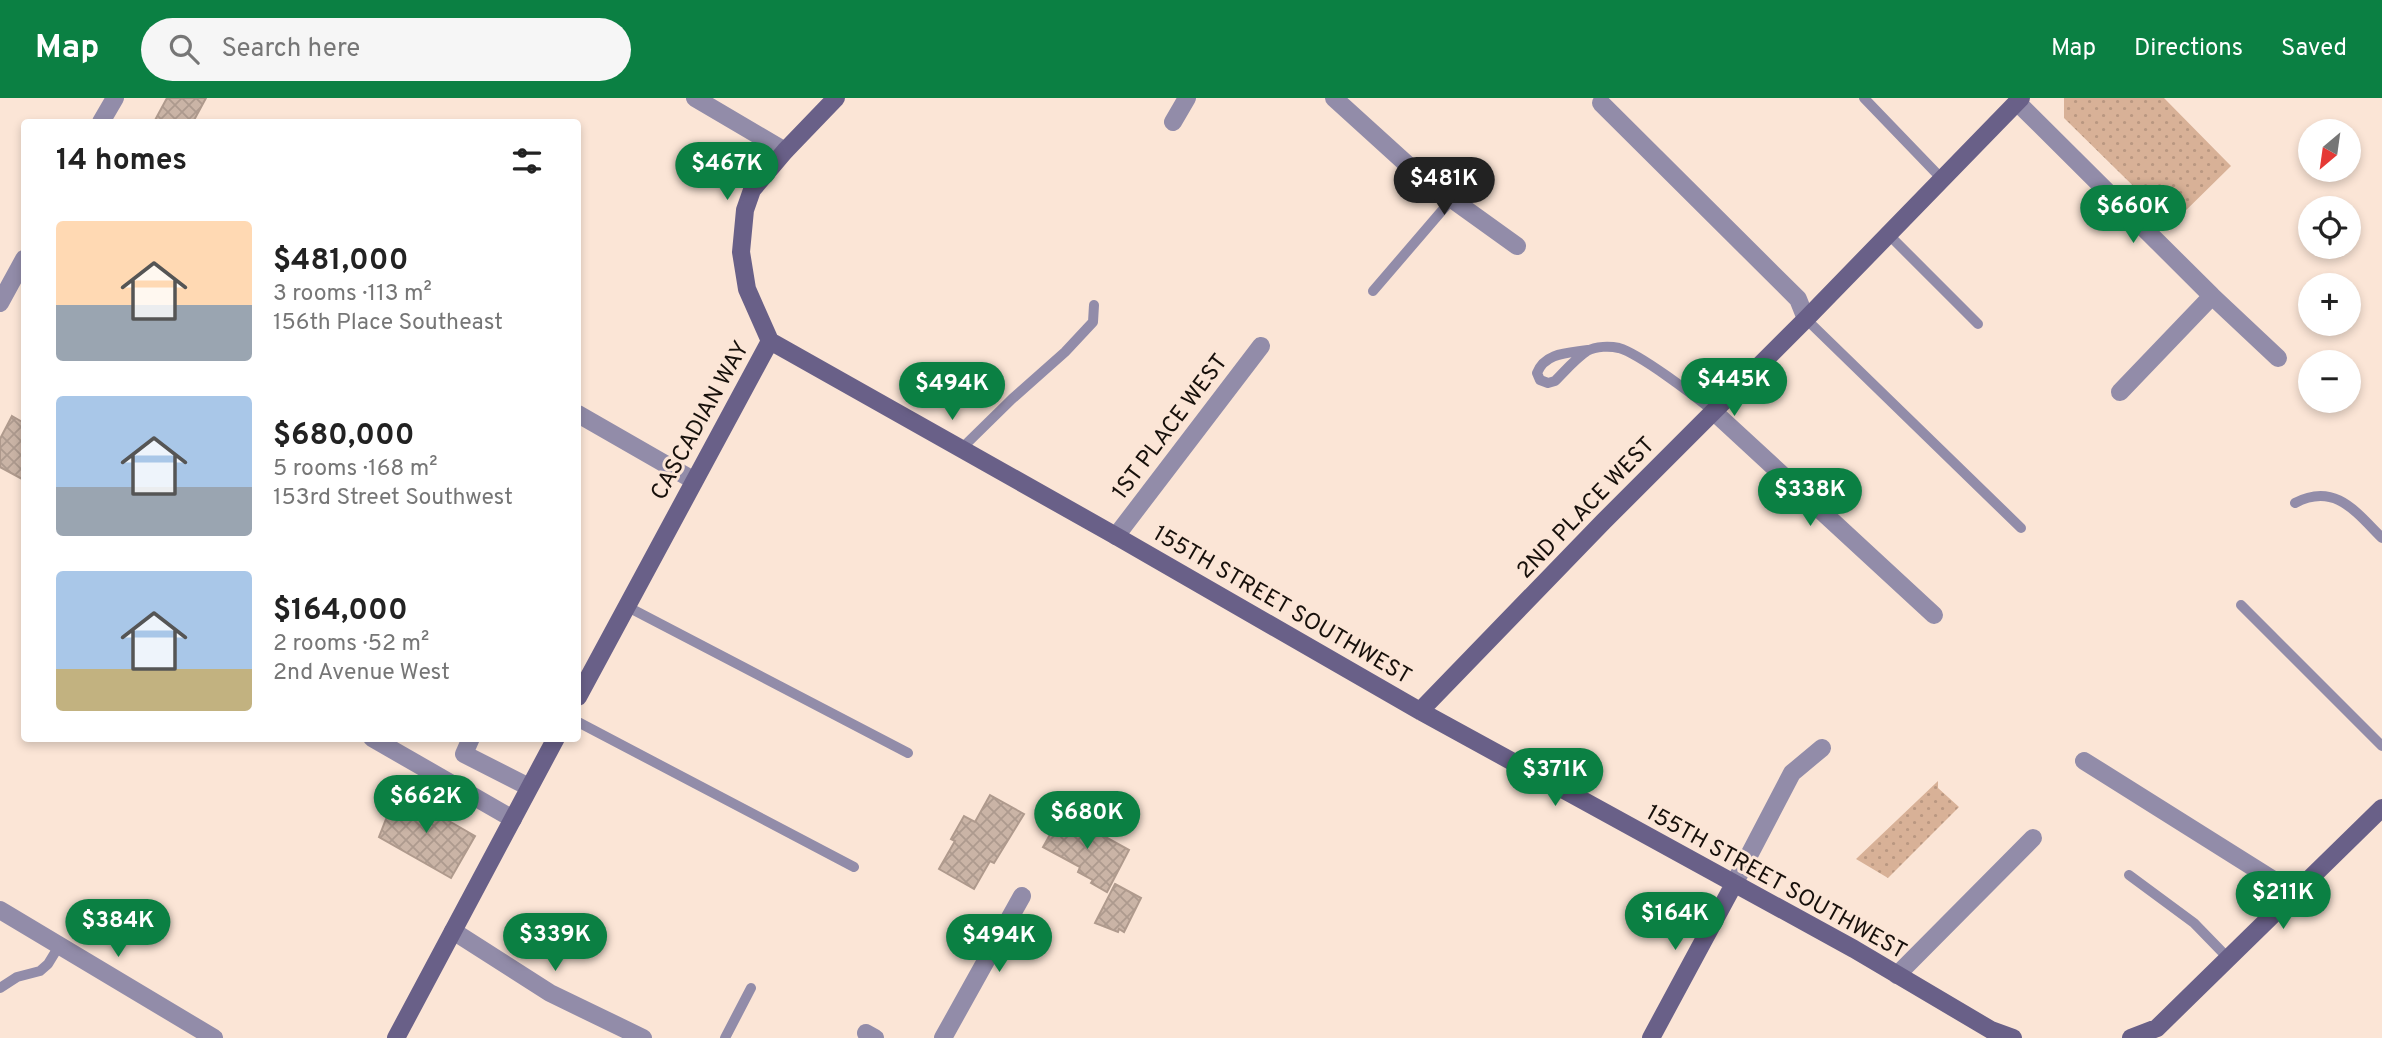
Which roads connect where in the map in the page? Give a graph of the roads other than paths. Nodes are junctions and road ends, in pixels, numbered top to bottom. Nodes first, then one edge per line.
1 (115, 98) edge
2 (695, 98) edge
3 (836, 98) edge
4 (1186, 98) edge
5 (1334, 98) edge
6 (1864, 98) edge
7 (2017, 99) edge
8 (1601, 103) dead end
9 (103, 119) edge
10 (1173, 122) dead end
11 (785, 151) junction
12 (1942, 179) junction
13 (1452, 199) junction
14 (1888, 234) junction
15 (1517, 246) dead end
16 (21, 264) edge
17 (1373, 291) dead end
18 (2212, 296) junction
19 (0, 303) edge
20 (1094, 305) dead end
21 (1806, 318) junction
22 (1978, 324) dead end
23 (770, 341) junction
24 (1261, 346) dead end
25 (1588, 350) junction
26 (2278, 358) dead end
27 (2120, 392) dead end
28 (1713, 411) junction
29 (581, 416) edge
30 (961, 449) junction
31 (693, 480) junction
32 (2295, 503) dead end
33 (2021, 528) dead end
34 (1116, 536) junction
35 (2382, 538) edge
36 (2241, 605) dead end
37 (626, 607) junction
38 (1934, 615) dead end
39 (581, 691) edge
40 (1420, 712) junction
41 (581, 724) edge
42 (379, 742) edge
43 (469, 742) edge
44 (553, 742) edge
45 (2382, 746) edge
46 (1822, 748) dead end
47 (908, 753) dead end
48 (2084, 761) dead end
49 (529, 787) junction
50 (2382, 808) edge
51 (513, 819) junction
52 (2033, 838) dead end
53 (854, 867) dead end
54 (2129, 876) dead end
55 (1734, 884) junction
56 (2294, 893) junction
57 (1022, 896) dead end
58 (0, 910) edge
59 (453, 931) junction
60 (59, 946) junction
61 (2228, 958) junction
62 (1897, 975) junction
63 (0, 988) edge
64 (751, 988) dead end
65 (2159, 1033) edge
66 (214, 1038) edge
67 (396, 1038) edge
68 (643, 1038) edge
69 (725, 1038) edge
70 (943, 1038) edge
71 (1651, 1038) edge
72 (2013, 1038) edge
73 (2131, 1038) edge

1 - 9 street
2 - 11 street
3 - 11 street, CASCADIAN WAY
4 - 10 street
5 - 13 street
6 - 12 lane
7 - 12 street, 2ND PLACE WEST
7 - 18 street
8 - 21 street
11 - 23 street, CASCADIAN WAY
12 - 14 street, 2ND PLACE WEST
13 - 15 street
13 - 17 lane
14 - 21 street, 2ND PLACE WEST
14 - 22 lane
16 - 19 street
18 - 26 street
18 - 27 street
20 - 30 lane
21 - 28 street, 2ND PLACE WEST
21 - 33 lane
23 - 30 street, 155TH STREET SOUTHWEST
23 - 31 street, CASCADIAN WAY
24 - 34 street, 1ST PLACE WEST
25 - 25 lane
25 - 28 lane
28 - 38 street
28 - 40 street, 2ND PLACE WEST
29 - 31 street
30 - 34 street, 155TH STREET SOUTHWEST
31 - 37 street, CASCADIAN WAY
32 - 35 lane
34 - 40 street, 155TH STREET SOUTHWEST
36 - 45 lane
37 - 39 street, CASCADIAN WAY
37 - 47 lane
40 - 55 street, 155TH STREET SOUTHWEST
41 - 53 lane
42 - 51 street
43 - 49 street
44 - 49 street
46 - 55 street
48 - 56 street
49 - 51 street
50 - 56 street
51 - 59 street
52 - 62 street
54 - 61 lane
55 - 62 street, 155TH STREET SOUTHWEST
55 - 71 street
56 - 61 street
57 - 70 street
58 - 60 street
59 - 67 street
59 - 68 street
60 - 63 lane
60 - 66 street
61 - 65 street
62 - 72 street, 155TH STREET SOUTHWEST
64 - 69 lane
65 - 73 street

